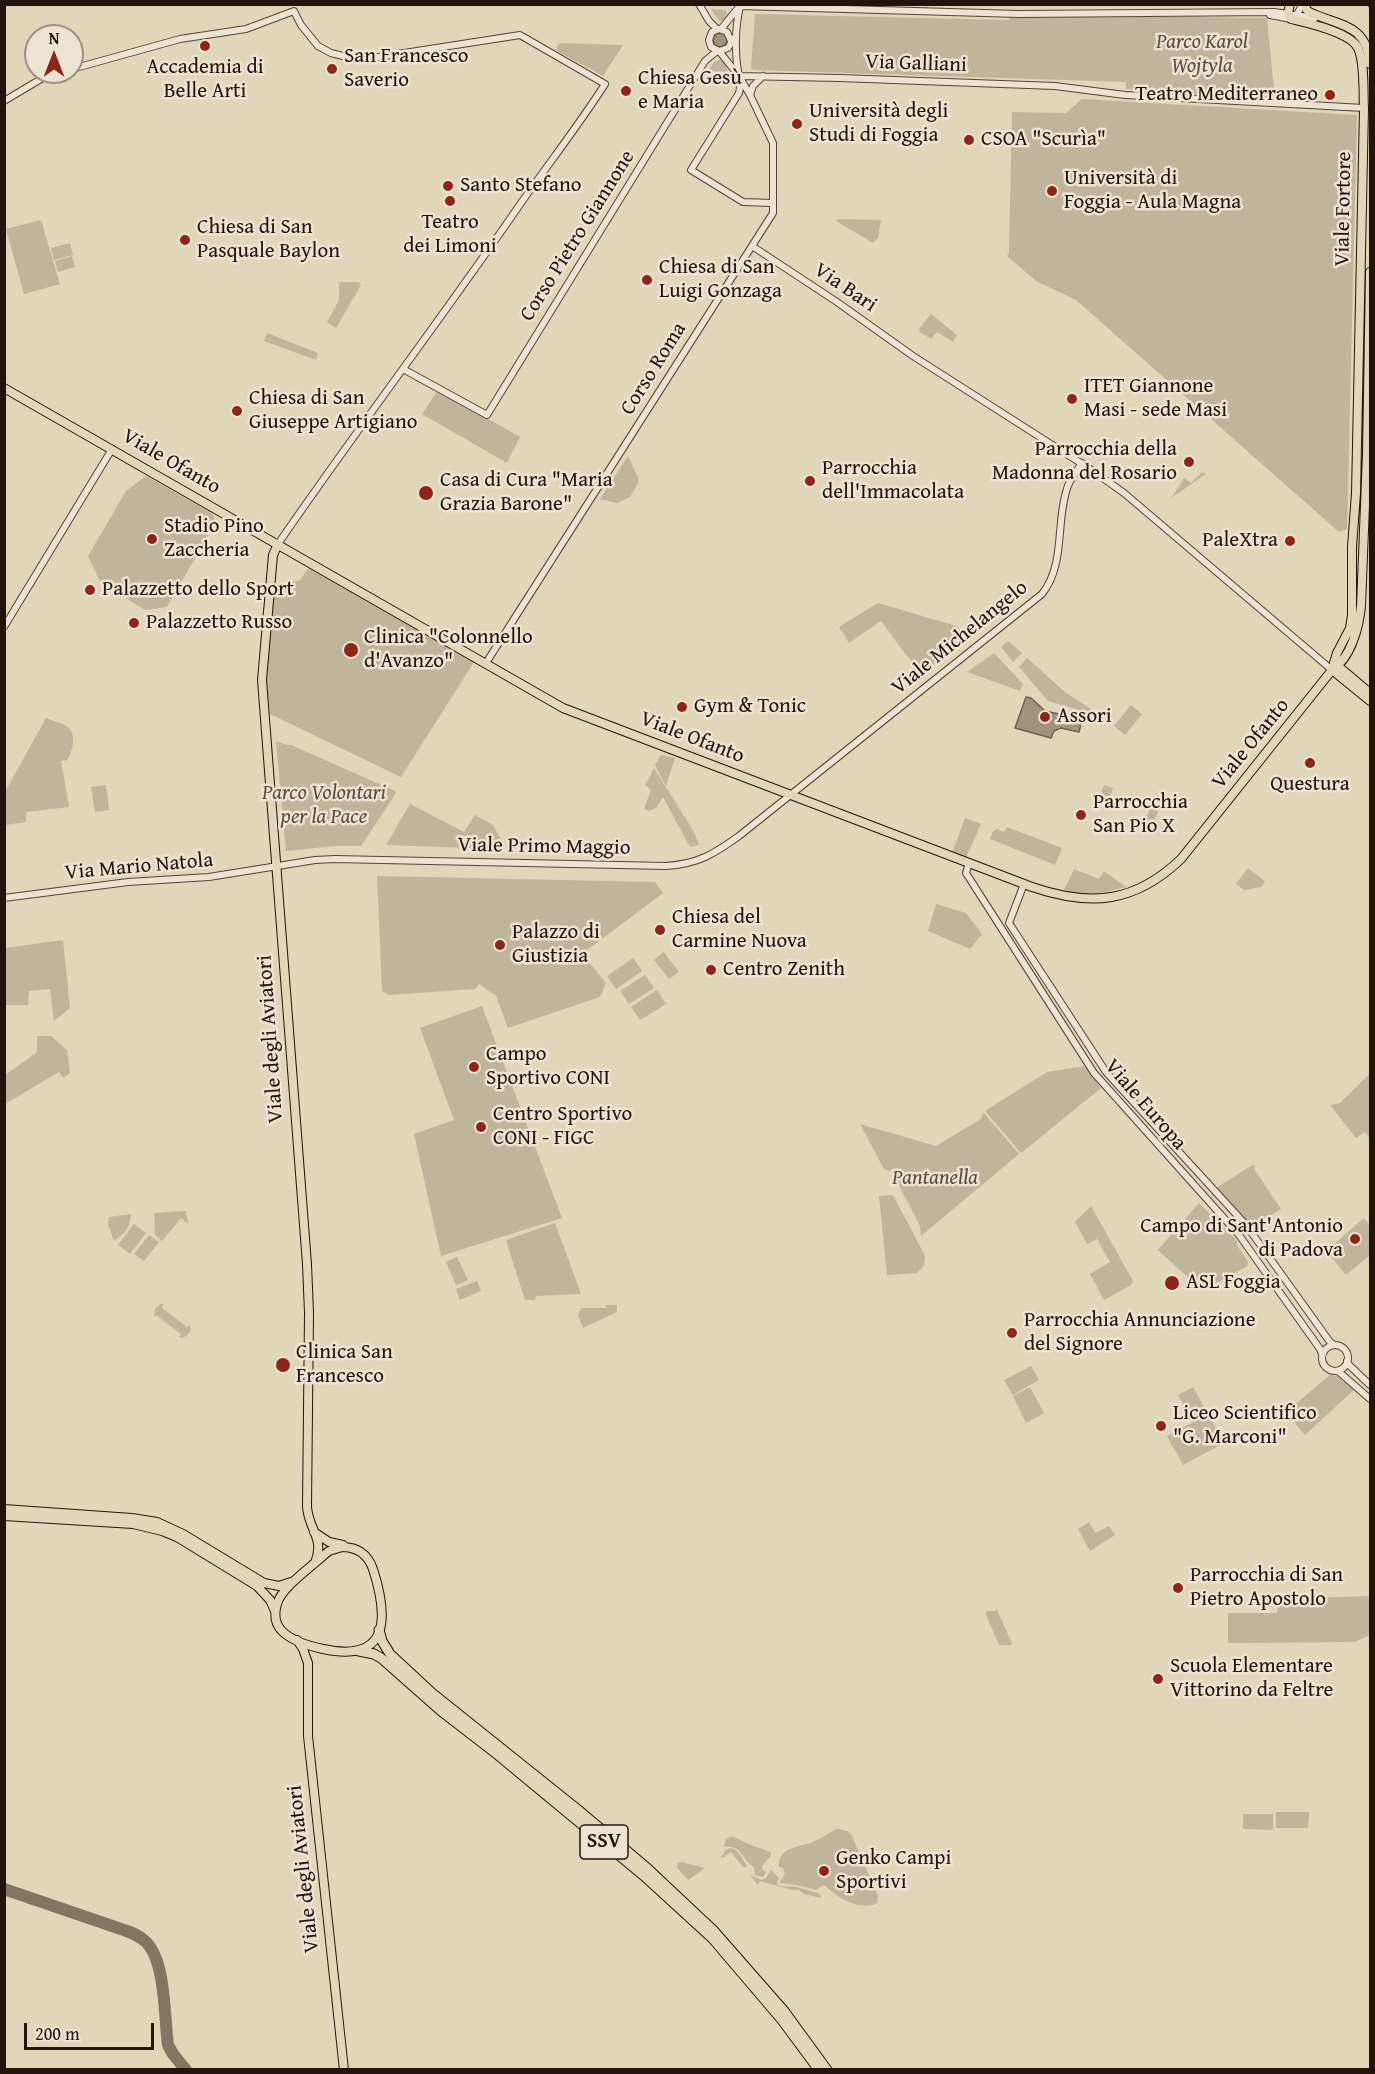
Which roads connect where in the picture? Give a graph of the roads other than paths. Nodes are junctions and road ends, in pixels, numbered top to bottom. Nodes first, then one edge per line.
1 (1304, 4) edge
2 (699, 5) edge
3 (741, 5) edge
4 (816, 7) edge
5 (1290, 11) edge
6 (1260, 13) junction
7 (1326, 20) junction
8 (719, 29) junction
9 (738, 33) junction
10 (730, 42) junction
11 (718, 51) junction
12 (737, 62) junction
13 (1371, 64) edge
14 (84, 66) edge
15 (739, 76) junction
16 (763, 76) junction
17 (33, 84) edge
18 (750, 94) junction
19 (4, 101) edge
20 (1367, 110) edge
21 (772, 203) junction
22 (752, 246) junction
23 (1371, 272) edge
24 (403, 369) junction
25 (4, 388) edge
26 (112, 448) junction
27 (1357, 453) junction
28 (1367, 454) junction
29 (1082, 463) junction
30 (278, 544) junction
31 (4, 627) edge
32 (486, 663) junction
33 (1335, 668) junction
34 (1371, 693) edge
35 (1371, 701) edge
36 (790, 795) junction
37 (969, 863) junction
38 (276, 867) junction
39 (1024, 884) junction
40 (4, 898) edge
41 (1334, 1345) junction
42 (1322, 1354) junction
43 (1347, 1361) junction
44 (1338, 1371) junction
45 (1371, 1385) edge
46 (1371, 1399) edge
47 (4, 1509) edge
48 (4, 1516) edge
49 (314, 1531) junction
50 (348, 1547) junction
51 (315, 1563) junction
52 (297, 1580) junction
53 (275, 1612) junction
54 (380, 1630) junction
55 (297, 1640) junction
56 (323, 1649) junction
57 (359, 1651) junction
58 (308, 1663) junction
59 (344, 2070) edge
60 (819, 2070) edge
61 (827, 2070) edge

1 - 5 street
1 - 7 main road
2 - 8 street
3 - 4 street
3 - 8 street
3 - 9 street
4 - 6 street
5 - 6 street
5 - 6 street
5 - 7 street
5 - 20 main road, Viale Fortore
7 - 13 main road
8 - 10 street
8 - 11 street
9 - 10 street
9 - 12 street
10 - 11 street
10 - 12 street
11 - 15 street
11 - 24 street, Corso Pietro Giannone
12 - 15 street
14 - 24 street
15 - 16 street, Via Galliani
15 - 18 street
15 - 21 street
16 - 18 street
16 - 20 street, Via Galliani
17 - 19 street
18 - 21 street
20 - 27 main road, Viale Fortore
21 - 22 street, Corso Roma
22 - 29 street, Via Bari
22 - 32 street, Corso Roma
23 - 28 main road, Viale Fortore
24 - 30 street
25 - 26 main road, Viale Ofanto
26 - 30 main road, Viale Ofanto
26 - 31 street
27 - 28 main road
27 - 33 main road, Viale Fortore
28 - 33 main road, Viale Fortore
29 - 33 street, Via Bari
29 - 36 street, Viale Michelangelo
30 - 32 main road, Viale Ofanto
30 - 38 main road, Viale degli Aviatori
32 - 36 main road, Viale Ofanto
33 - 34 main road
33 - 35 main road
33 - 39 main road, Viale Ofanto
36 - 37 main road, Viale Ofanto
36 - 38 street, Viale Primo Maggio
37 - 39 main road, Viale Ofanto
37 - 42 street, Viale Europa
38 - 40 street, Via Mario Natola
38 - 49 main road, Viale degli Aviatori
39 - 41 street, Viale Europa
41 - 42 street
41 - 43 street
42 - 44 street
43 - 44 street
43 - 45 street
44 - 46 street
47 - 52 main road
48 - 53 main road, Viale degli Aviatori
49 - 50 main road
49 - 51 main road, Viale degli Aviatori
50 - 51 main road
50 - 54 main road
51 - 52 main road
52 - 53 main road
53 - 55 main road, Viale degli Aviatori
54 - 57 main road
54 - 61 highway, SSV
55 - 56 main road, Viale degli Aviatori
55 - 58 main road, Viale degli Aviatori
56 - 57 main road, Viale degli Aviatori
56 - 58 main road
57 - 60 highway, SSV
58 - 59 main road, Viale degli Aviatori

